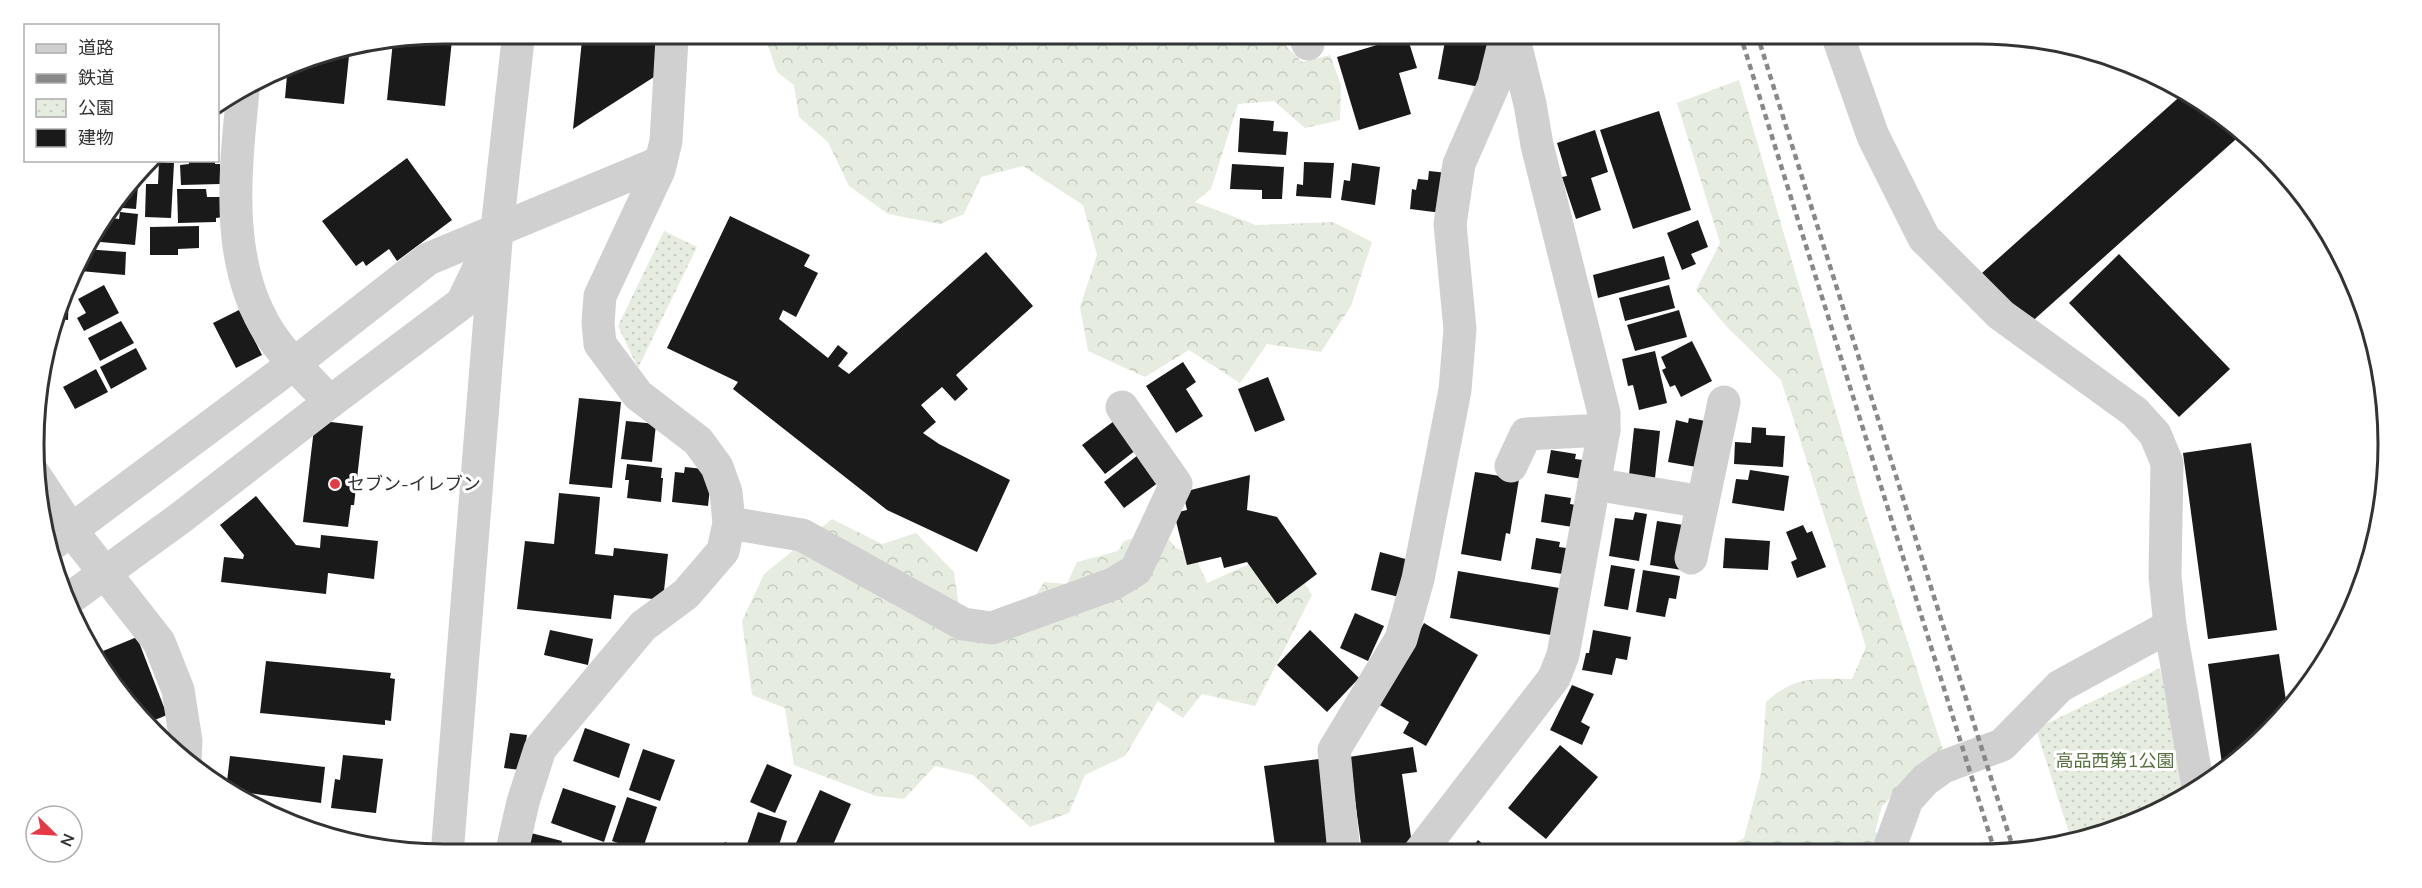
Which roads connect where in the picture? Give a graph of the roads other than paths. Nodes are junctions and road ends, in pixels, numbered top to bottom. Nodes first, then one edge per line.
1 (518, 44) edge
2 (672, 44) edge
3 (1504, 44) edge
4 (1515, 44) edge
5 (1841, 44) edge
6 (241, 99) edge
7 (228, 140) edge
8 (661, 162) junction
9 (497, 229) junction
10 (295, 363) junction
11 (330, 402) junction
12 (1724, 402) dead end
13 (1122, 407) dead end
14 (1604, 430) junction
15 (1511, 466) dead end
16 (1594, 484) junction
17 (1703, 502) junction
18 (50, 516) edge
19 (729, 523) junction
20 (59, 539) edge
21 (1691, 558) dead end
22 (106, 573) junction
23 (74, 596) edge
24 (2170, 626) junction
25 (186, 750) edge
26 (2197, 780) edge
27 (448, 844) edge
28 (513, 844) edge
29 (1343, 844) edge
30 (1426, 844) edge
31 (1891, 844) edge

1 - 9 street
2 - 8 street
3 - 29 street
4 - 14 street
5 - 24 street
6 - 7 street
7 - 10 street
8 - 9 street
8 - 19 street
9 - 10 street
9 - 11 street
9 - 27 street
10 - 11 street
10 - 20 street
11 - 22 street
12 - 17 street
13 - 19 street
14 - 15 street
14 - 16 street
16 - 17 street
16 - 30 street
17 - 21 street
18 - 20 street
19 - 28 street
20 - 22 street
22 - 23 street
22 - 25 street
24 - 26 street
24 - 31 street

